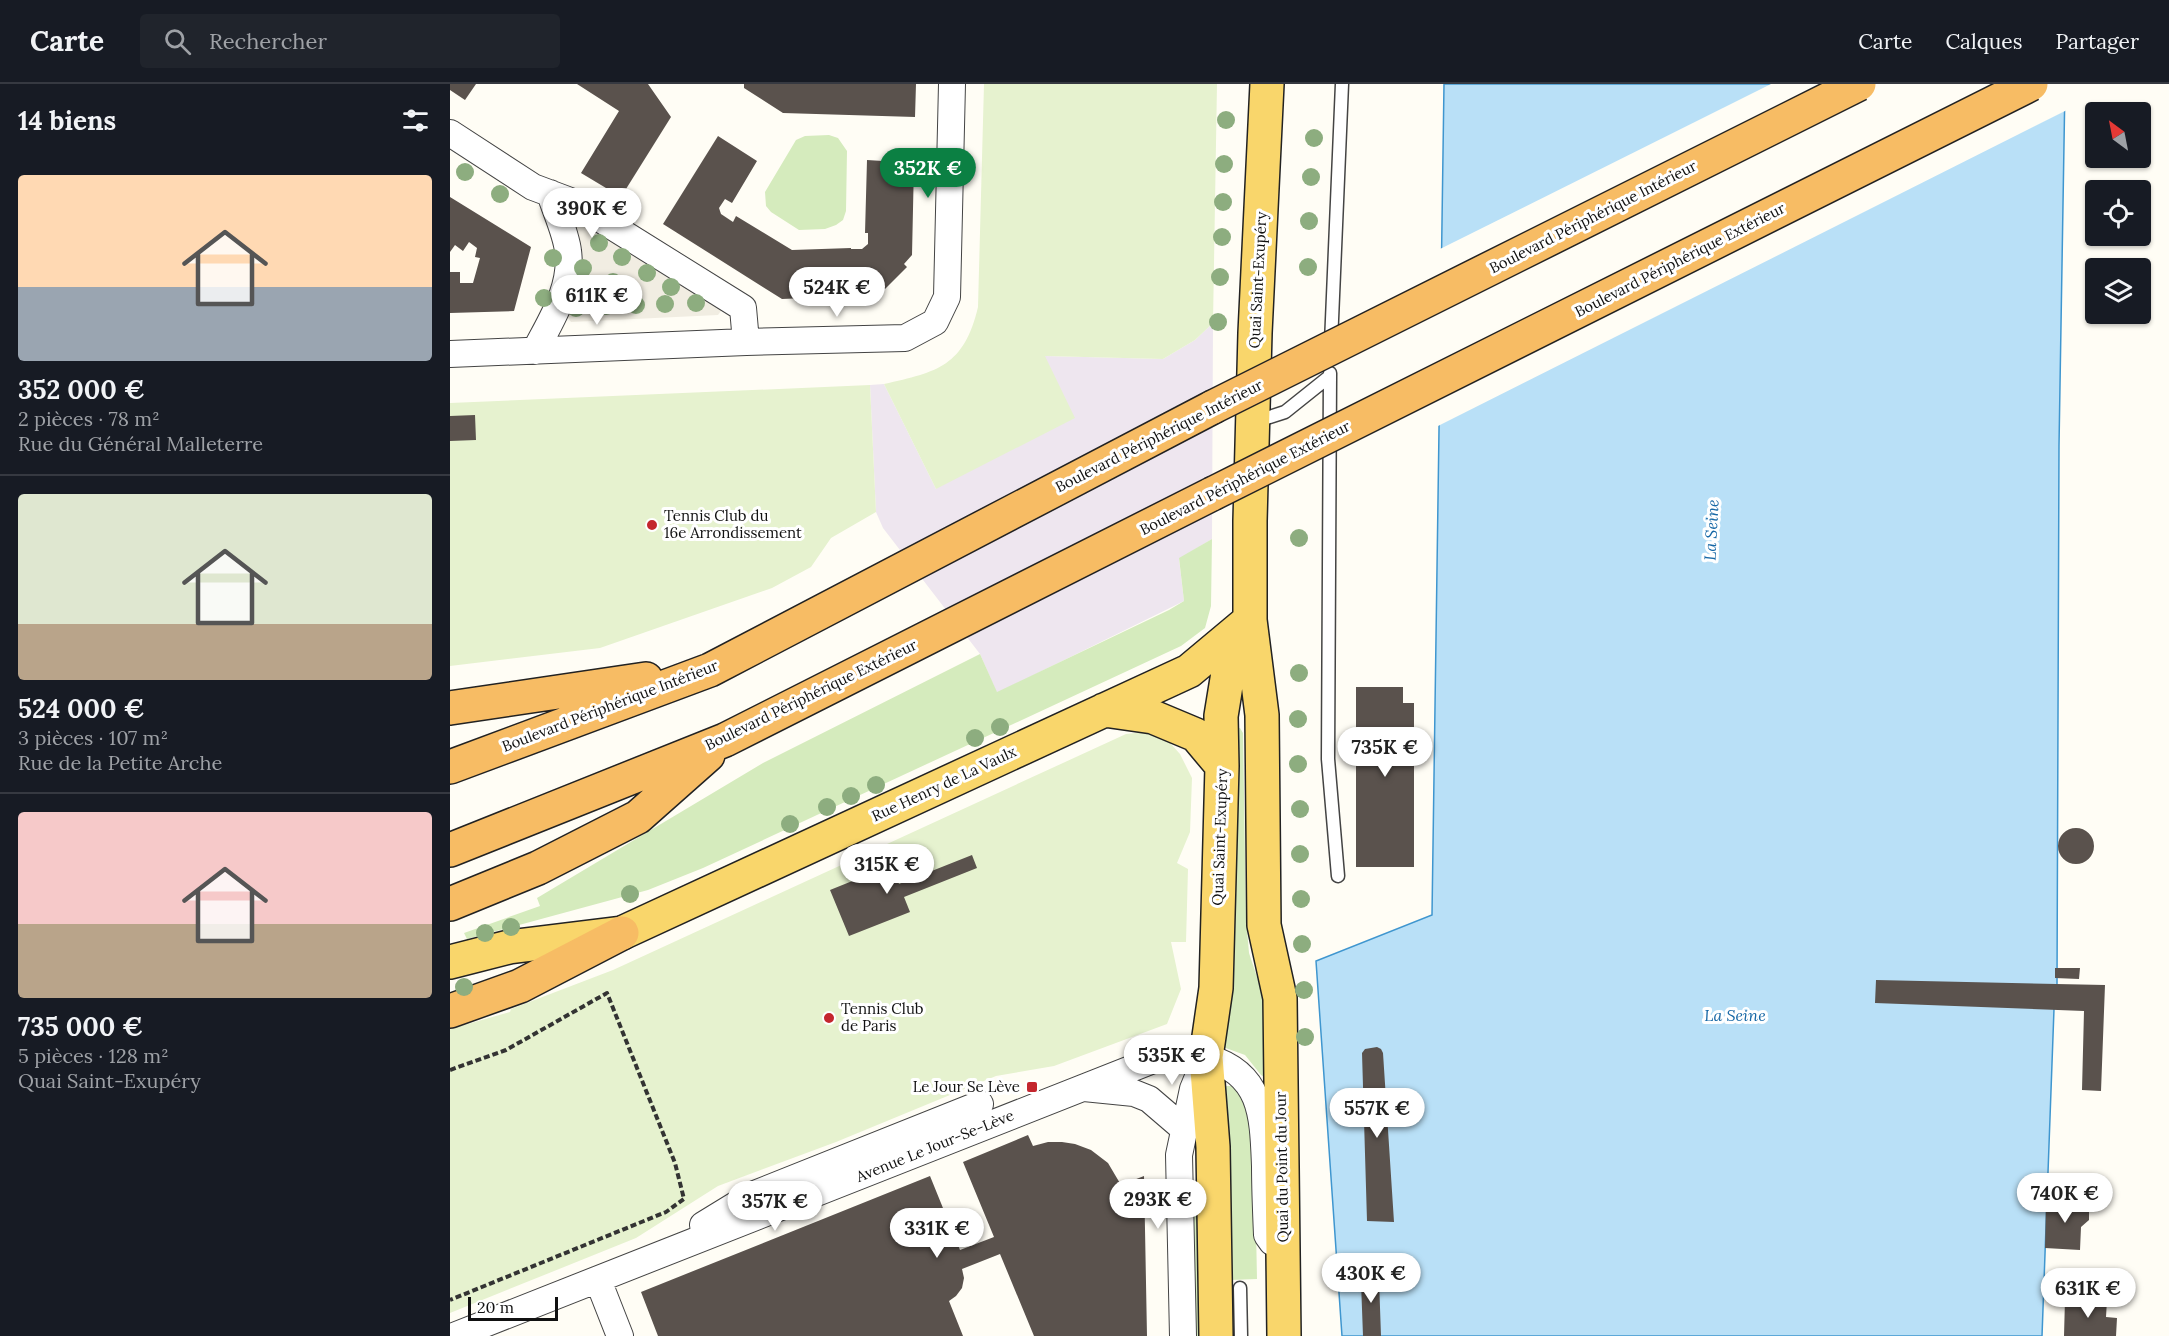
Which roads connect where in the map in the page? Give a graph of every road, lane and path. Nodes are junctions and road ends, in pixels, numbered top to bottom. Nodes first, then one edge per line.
1 (952, 84) edge
2 (1267, 84) edge
3 (1342, 84) edge
4 (1859, 84) edge
5 (2031, 84) edge
6 (450, 133) edge
7 (550, 193) junction
8 (746, 342) junction
9 (535, 351) junction
10 (450, 354) edge
11 (1330, 376) junction
12 (1253, 422) junction
13 (1250, 620) junction
14 (710, 670) junction
15 (450, 708) edge
16 (1104, 710) junction
17 (725, 740) junction
18 (1222, 766) junction
19 (450, 767) edge
20 (450, 850) edge
21 (1338, 876) dead end
22 (450, 904) edge
23 (622, 933) junction
24 (450, 962) edge
25 (1280, 998) joint
26 (450, 1011) edge
27 (1206, 1057) junction
28 (450, 1070) edge
29 (1081, 1087) junction
30 (980, 1104) dead end
31 (1184, 1129) junction
32 (1283, 1260) junction
33 (644, 1261) junction
34 (598, 1280) junction
35 (1240, 1288) dead end
36 (450, 1300) edge
37 (454, 1336) edge
38 (620, 1336) edge
39 (1183, 1336) edge
40 (1216, 1336) edge
41 (1241, 1336) edge
42 (1284, 1336) edge

1 - 8 street
2 - 12 main road, Quai Saint-Exupéry
3 - 11 lane
4 - 14 highway, Boulevard Périphérique Intérieur, bridge
5 - 17 highway, Boulevard Périphérique Extérieur, bridge
6 - 7 street
7 - 8 street
7 - 9 street
8 - 9 street
9 - 10 street
11 - 12 lane
11 - 21 lane
12 - 13 main road, Quai Saint-Exupéry
13 - 16 main road, Rue Henry de La Vaulx
13 - 18 main road, Quai Saint-Exupéry
13 - 25 main road, Quai Saint-Exupéry
14 - 15 highway
14 - 19 highway, Boulevard Périphérique Intérieur
16 - 18 main road
16 - 23 main road, Rue Henry de La Vaulx
17 - 20 highway, Boulevard Périphérique Extérieur
17 - 22 highway
18 - 27 main road, Quai Saint-Exupéry
23 - 24 main road, Rue Henry de La Vaulx
23 - 26 highway
25 - 32 main road, Quai du Point du Jour
27 - 29 street, Avenue Le Jour-Se-Lève
27 - 31 street
27 - 32 street
27 - 40 main road
28 - 36 path
29 - 31 street, Avenue Le Jour-Se-Lève
29 - 33 street, Avenue Le Jour-Se-Lève
30 - 33 street
31 - 39 street
32 - 42 main road, Quai du Point du Jour
33 - 34 street, Avenue Le Jour-Se-Lève
34 - 37 street, Avenue Le Jour-Se-Lève
34 - 38 street
35 - 41 lane

